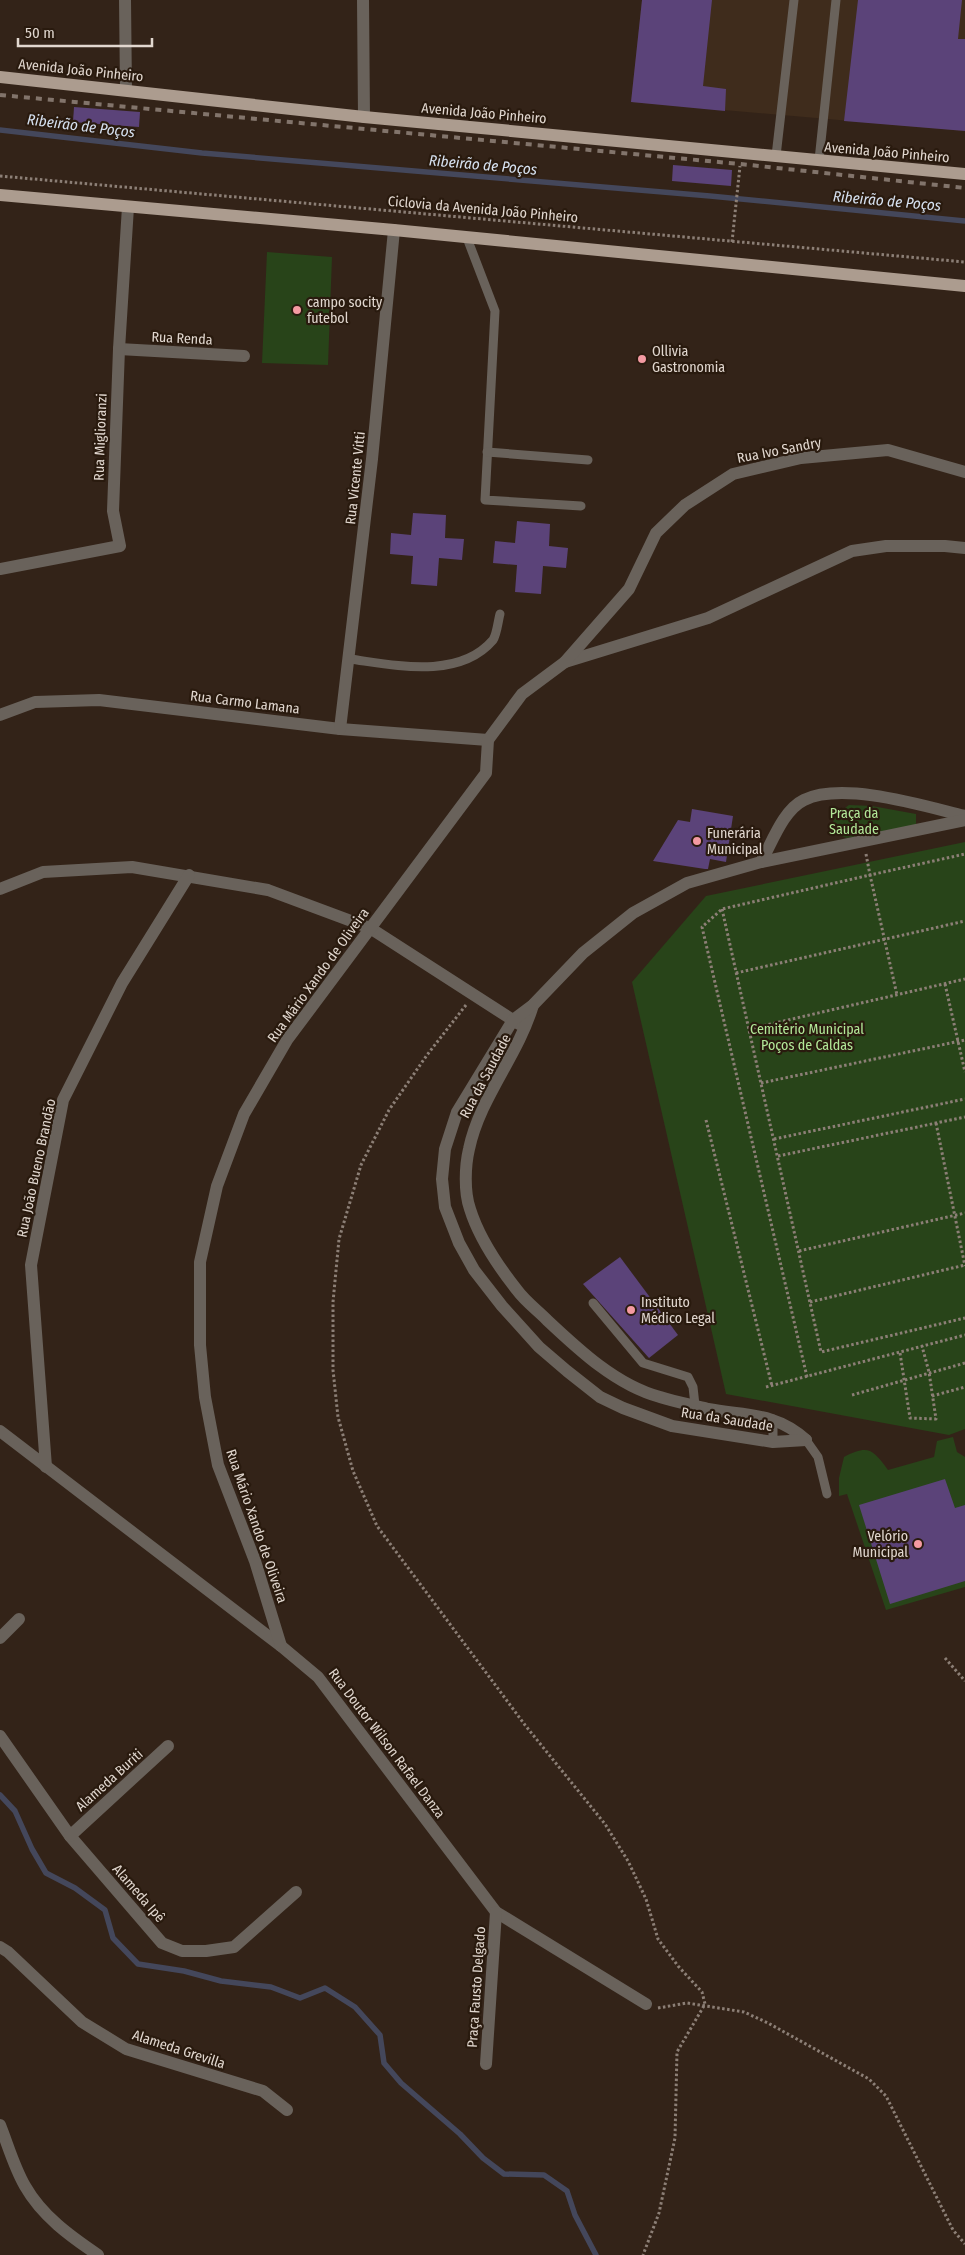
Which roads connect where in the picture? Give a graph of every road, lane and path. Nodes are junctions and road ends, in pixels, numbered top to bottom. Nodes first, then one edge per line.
1 (125, 0) edge
2 (363, 0) edge
3 (794, 0) edge
4 (836, 0) edge
5 (0, 77) edge
6 (126, 90) junction
7 (364, 116) junction
8 (776, 156) junction
9 (819, 160) junction
10 (740, 164) dead end
11 (965, 174) edge
12 (0, 176) edge
13 (0, 195) edge
14 (128, 207) junction
15 (394, 230) junction
16 (468, 238) junction
17 (732, 242) junction
18 (965, 262) edge
19 (965, 286) edge
20 (118, 350) junction
21 (244, 356) dead end
22 (487, 452) junction
23 (588, 460) dead end
24 (965, 472) edge
25 (581, 506) dead end
26 (965, 548) edge
27 (0, 569) edge
28 (500, 614) dead end
29 (350, 659) junction
30 (565, 662) junction
31 (0, 715) edge
32 (340, 729) junction
33 (488, 740) junction
34 (965, 818) edge
35 (864, 841) junction
36 (965, 854) edge
37 (761, 862) junction
38 (189, 875) junction
39 (870, 875) junction
40 (0, 889) edge
41 (722, 909) junction
42 (965, 922) edge
43 (370, 928) junction
44 (884, 939) junction
45 (736, 973) junction
46 (965, 980) edge
47 (946, 984) junction
48 (474, 995) junction
49 (897, 995) junction
50 (533, 1005) junction
51 (513, 1020) junction
52 (526, 1029) junction
53 (749, 1029) junction
54 (965, 1040) edge
55 (958, 1041) junction
56 (965, 1072) edge
57 (762, 1083) junction
58 (965, 1099) edge
59 (965, 1117) edge
60 (706, 1120) dead end
61 (936, 1123) junction
62 (774, 1138) junction
63 (778, 1156) junction
64 (965, 1213) edge
65 (954, 1216) junction
66 (799, 1251) junction
67 (965, 1266) edge
68 (810, 1302) junction
69 (593, 1303) dead end
70 (965, 1318) edge
71 (965, 1335) edge
72 (922, 1346) junction
73 (900, 1353) junction
74 (965, 1363) edge
75 (929, 1372) junction
76 (807, 1377) junction
77 (904, 1379) junction
78 (772, 1386) junction
79 (766, 1387) dead end
80 (965, 1387) edge
81 (852, 1395) dead end
82 (932, 1396) junction
83 (695, 1405) junction
84 (774, 1420) junction
85 (0, 1431) edge
86 (806, 1440) junction
87 (773, 1442) junction
88 (46, 1468) junction
89 (827, 1494) dead end
90 (19, 1619) dead end
91 (0, 1638) edge
92 (281, 1646) junction
93 (945, 1658) dead end
94 (965, 1681) edge
95 (0, 1736) edge
96 (168, 1746) dead end
97 (70, 1836) junction
98 (296, 1892) dead end
99 (496, 1912) junction
100 (0, 1947) edge
101 (646, 2004) joint
102 (705, 2004) junction
103 (486, 2064) dead end
104 (287, 2110) dead end
105 (0, 2125) edge
106 (965, 2244) edge
107 (98, 2255) edge
108 (642, 2255) edge

1 - 6 street
2 - 7 street
3 - 8 lane
4 - 9 lane
5 - 6 main road, Avenida João Pinheiro
6 - 7 main road, Avenida João Pinheiro
7 - 8 main road, Avenida João Pinheiro
8 - 9 main road, Avenida João Pinheiro
9 - 11 main road, Avenida João Pinheiro
10 - 17 path
12 - 17 path, Ciclovia da Avenida João Pinheiro
13 - 14 main road
14 - 15 main road
14 - 20 street, Rua Miglioranzi
15 - 16 main road
15 - 29 street, Rua Vicente Vitti
16 - 19 main road
16 - 22 lane
17 - 18 path, Ciclovia da Avenida João Pinheiro
20 - 21 street, Rua Renda
20 - 27 street, Rua Miglioranzi
22 - 23 lane
22 - 25 lane
24 - 30 street, Rua Ivo Sandry
26 - 30 street
28 - 29 lane
29 - 32 street, Rua Vicente Vitti
30 - 33 street
31 - 32 street, Rua Carmo Lamana
32 - 33 street, Rua Carmo Lamana
33 - 43 street, Rua Mário Xando de Oliveira
34 - 35 street, Rua da Saudade
34 - 37 street, Rua da Saudade
35 - 37 street, Rua da Saudade
35 - 39 path
36 - 39 path
37 - 50 street, Rua da Saudade
38 - 40 street
38 - 43 street
38 - 88 street, Rua João Bueno Brandão
39 - 41 path
39 - 44 path
41 - 45 path
41 - 76 path
42 - 44 path
43 - 48 street
43 - 92 street, Rua Mário Xando de Oliveira
44 - 45 path
44 - 49 path
45 - 53 path
46 - 47 path
47 - 49 path
47 - 55 path
48 - 51 street
48 - 102 path
49 - 53 path
50 - 51 street, Rua da Saudade
50 - 52 street, Rua da Saudade
51 - 52 street
51 - 87 street, Rua da Saudade
52 - 83 street, Rua da Saudade
53 - 57 path
54 - 55 path
55 - 56 path
55 - 57 path
57 - 62 path
58 - 62 path
59 - 61 path
60 - 78 path
61 - 63 path
61 - 65 path
62 - 63 path
63 - 66 path
64 - 65 path
65 - 66 path
65 - 67 path
66 - 68 path
67 - 68 path
68 - 70 path
69 - 83 lane
71 - 72 path
72 - 73 path
72 - 75 path
73 - 76 path
73 - 77 path
74 - 75 path
75 - 77 path
75 - 82 path
76 - 78 path
77 - 81 path
77 - 82 path
78 - 79 path
80 - 82 path
83 - 84 street, Rua da Saudade
84 - 86 street, Rua da Saudade
84 - 87 lane
85 - 88 street, Rua Doutor Wilson Rafael Danza
86 - 87 street, Rua da Saudade
86 - 89 lane
88 - 92 street, Rua Doutor Wilson Rafael Danza
90 - 91 street
92 - 99 street, Rua Doutor Wilson Rafael Danza
93 - 94 path
95 - 97 street, Alameda Ipê
96 - 97 street, Alameda Buriti
97 - 98 street, Alameda Ipê
99 - 101 street, Rua Doutor Wilson Rafael Danza
99 - 103 street, Praça Fausto Delgado
100 - 104 street, Alameda Grevilla
101 - 102 path
102 - 106 path
102 - 108 path
105 - 107 street

